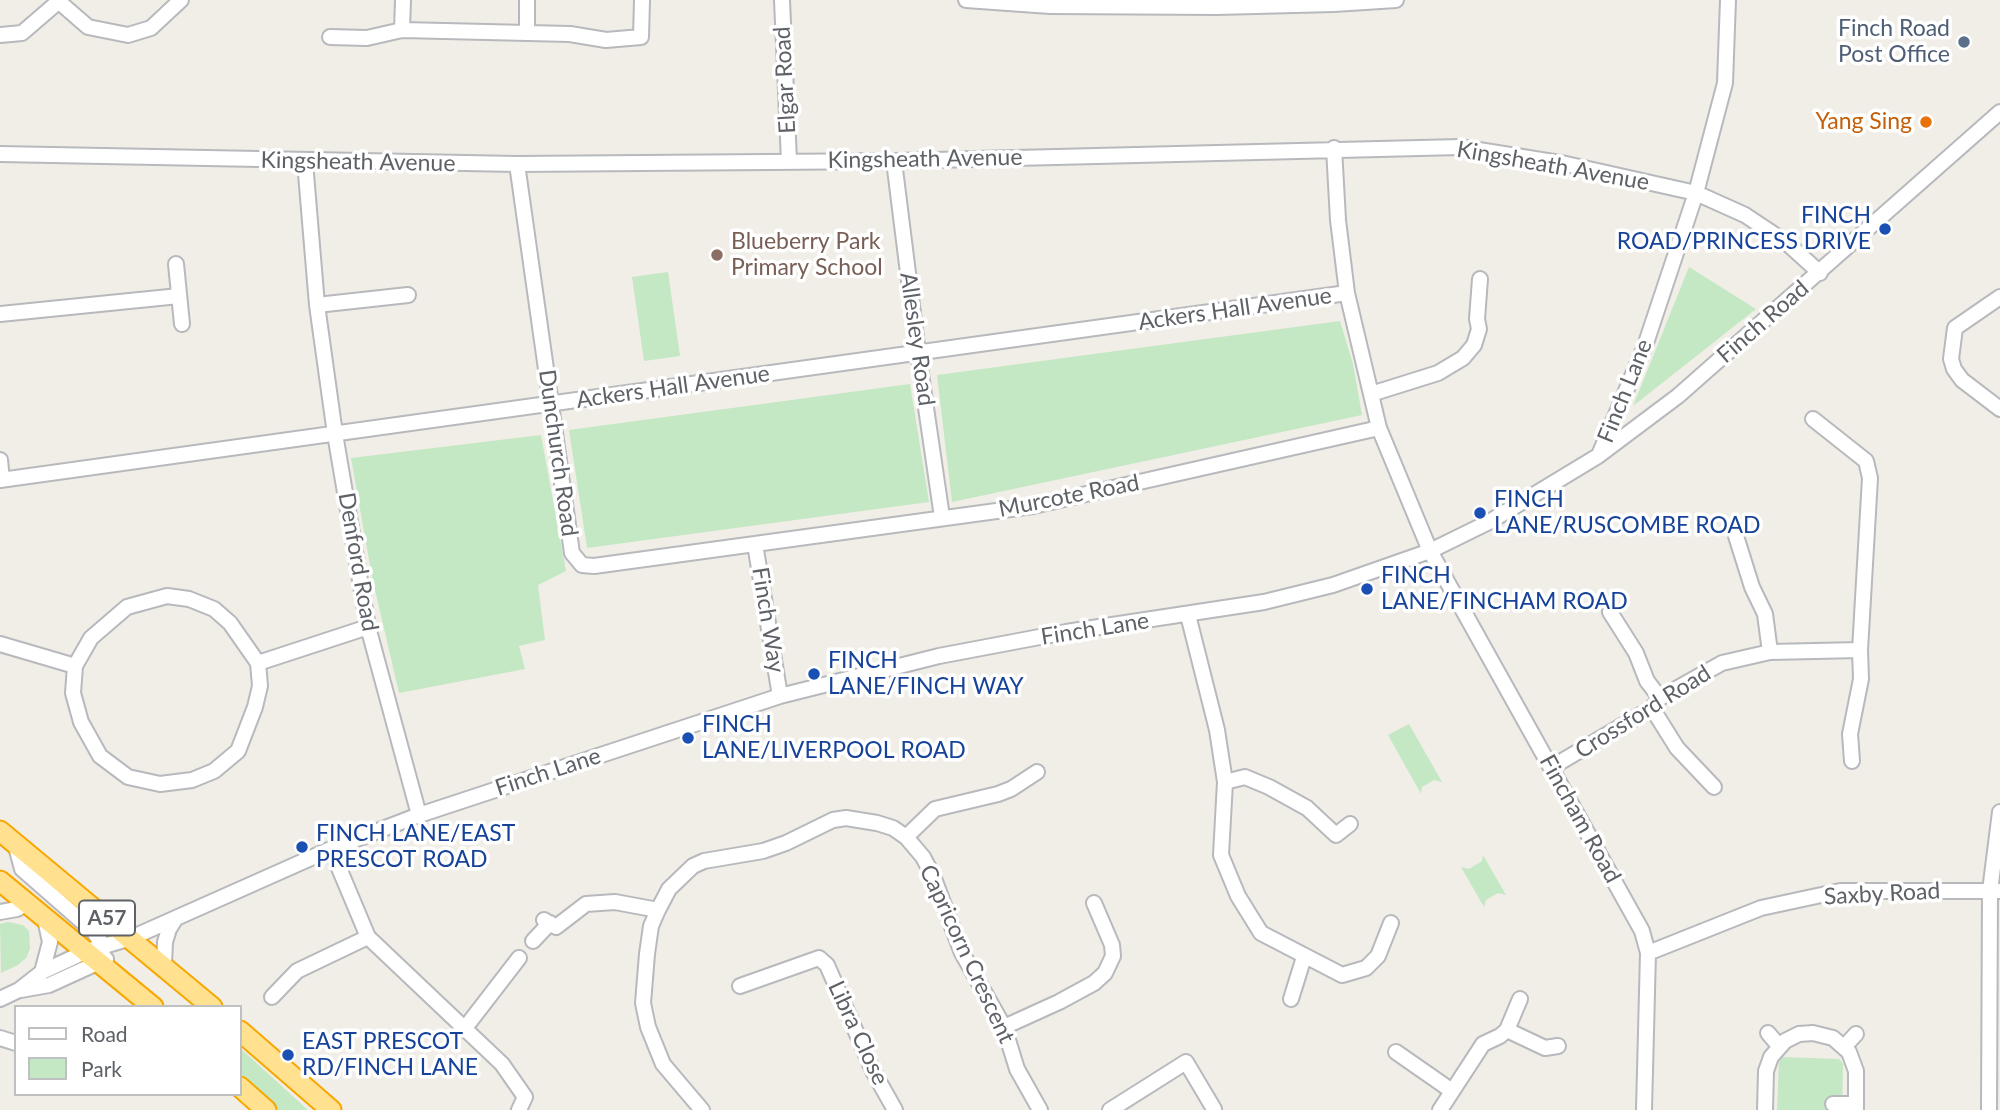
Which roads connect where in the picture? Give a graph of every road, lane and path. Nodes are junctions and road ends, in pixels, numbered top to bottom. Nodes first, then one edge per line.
1 (181, 0) edge
2 (404, 0) edge
3 (527, 0) edge
4 (642, 0) edge
5 (782, 0) edge
6 (966, 0) edge
7 (1396, 0) edge
8 (1728, 0) edge
9 (57, 1) edge
10 (402, 30) junction
11 (527, 33) junction
12 (0, 35) edge
13 (330, 37) dead end
14 (2000, 112) edge
15 (2000, 122) edge
16 (1985, 126) junction
17 (1334, 148) junction
18 (0, 154) edge
19 (789, 161) junction
20 (894, 161) junction
21 (305, 162) junction
22 (517, 164) junction
23 (1696, 193) junction
24 (176, 264) dead end
25 (1820, 273) junction
26 (1480, 279) dead end
27 (1347, 293) junction
28 (408, 295) dead end
29 (179, 296) junction
30 (2000, 297) edge
31 (317, 305) junction
32 (0, 314) edge
33 (182, 324) dead end
34 (918, 353) junction
35 (1371, 394) junction
36 (551, 403) junction
37 (2000, 409) edge
38 (1813, 419) dead end
39 (1379, 428) junction
40 (335, 434) junction
41 (1598, 456) junction
42 (0, 460) edge
43 (1, 480) edge
44 (942, 517) junction
45 (1736, 536) dead end
46 (755, 544) junction
47 (1430, 551) junction
48 (1610, 611) dead end
49 (1188, 615) junction
50 (368, 627) junction
51 (0, 644) edge
52 (1860, 650) junction
53 (1770, 652) junction
54 (258, 663) junction
55 (75, 666) junction
56 (780, 696) junction
57 (1656, 703) junction
58 (1852, 761) dead end
59 (1552, 767) junction
60 (1037, 772) dead end
61 (1225, 782) junction
62 (1714, 787) dead end
63 (2000, 812) edge
64 (419, 815) junction
65 (1350, 824) dead end
66 (906, 836) junction
67 (7, 837) edge
68 (331, 849) junction
69 (0, 881) edge
70 (1995, 891) edge
71 (27, 903) junction
72 (1094, 903) dead end
73 (657, 910) junction
74 (0, 912) edge
75 (177, 917) junction
76 (45, 918) junction
77 (1391, 923) dead end
78 (368, 937) junction
79 (131, 938) junction
80 (533, 942) dead end
81 (97, 953) junction
82 (1648, 953) junction
83 (1304, 957) junction
84 (519, 958) dead end
85 (164, 964) junction
86 (42, 972) junction
87 (740, 986) dead end
88 (19, 990) junction
89 (272, 997) dead end
90 (0, 999) edge
91 (1291, 999) dead end
92 (1520, 999) dead end
93 (151, 1005) edge
94 (210, 1005) edge
95 (1004, 1027) junction
96 (465, 1028) junction
97 (1507, 1030) junction
98 (242, 1033) edge
99 (1768, 1033) dead end
100 (1856, 1034) dead end
101 (1558, 1046) dead end
102 (1779, 1046) junction
103 (1844, 1047) junction
104 (1396, 1052) dead end
105 (242, 1089) edge
106 (1451, 1091) junction
107 (1833, 1104) dead end
108 (1856, 1107) edge
109 (266, 1110) edge
110 (331, 1110) edge
111 (519, 1110) edge
112 (702, 1110) edge
113 (895, 1110) edge
114 (1040, 1110) edge
115 (1110, 1110) edge
116 (1214, 1110) edge
117 (1440, 1110) edge
118 (1644, 1110) edge
119 (1765, 1110) edge
120 (1989, 1110) edge

1 - 9 street
2 - 10 street
3 - 11 street
4 - 11 street
5 - 19 street, Elgar Road
6 - 7 street
8 - 23 street, Finch Lane
9 - 12 street
10 - 11 street
10 - 13 street
14 - 16 street, Finch Road
15 - 16 street, Finch Road
16 - 25 street, Finch Road
17 - 20 street, Kingsheath Avenue
17 - 23 street, Kingsheath Avenue
17 - 27 street, Fincham Road
18 - 21 street, Kingsheath Avenue
19 - 20 street, Kingsheath Avenue
19 - 22 street, Kingsheath Avenue
20 - 34 street, Allesley Road
21 - 22 street, Kingsheath Avenue
21 - 31 street, Denford Road
22 - 36 street, Dunchurch Road
23 - 25 street, Kingsheath Avenue
23 - 41 street, Finch Lane
24 - 29 street
25 - 41 street, Finch Road
26 - 35 street
27 - 34 street, Ackers Hall Avenue
27 - 35 street, Fincham Road
28 - 31 street
29 - 32 street
29 - 33 street
30 - 37 street
31 - 40 street, Denford Road
34 - 36 street, Ackers Hall Avenue
34 - 44 street, Allesley Road
35 - 39 street, Fincham Road
36 - 40 street, Ackers Hall Avenue
36 - 46 street, Dunchurch Road
38 - 52 street
39 - 44 street, Murcote Road
39 - 47 street, Fincham Road
40 - 43 street, Ackers Hall Avenue
40 - 50 street, Denford Road
41 - 47 street, Finch Lane
42 - 43 street
44 - 46 street, Murcote Road
45 - 53 street
46 - 56 street, Finch Way
47 - 49 street, Finch Lane
47 - 59 street, Fincham Road
48 - 57 street
49 - 56 street, Finch Lane
49 - 61 street
50 - 54 street
50 - 64 street, Denford Road
51 - 55 street
52 - 53 street, Crossford Road
52 - 58 street
53 - 57 street, Crossford Road
54 - 55 street
54 - 55 street
56 - 64 street, Finch Lane
57 - 59 street, Crossford Road
57 - 62 street
59 - 82 street, Fincham Road
60 - 66 street
61 - 65 street
61 - 83 street
63 - 70 street
64 - 68 street, Finch Lane
66 - 73 street
66 - 95 street, Capricorn Crescent
67 - 79 highway, A57
67 - 81 street
68 - 75 street, Finch Lane
68 - 78 street
69 - 71 highway, A57
70 - 82 street, Saxby Road
70 - 120 street
71 - 74 street
71 - 76 highway, A57
72 - 95 street
73 - 80 street
73 - 112 street
75 - 79 street, Finch Lane
75 - 85 street
76 - 81 highway, A57
76 - 86 street
77 - 83 street
78 - 89 street
78 - 96 street
79 - 81 street, Finch Lane
79 - 85 highway, A57
81 - 86 street
81 - 88 street
81 - 93 highway, A57
82 - 118 street, Fincham Road
83 - 91 street
84 - 96 street
85 - 94 highway, A57
86 - 88 street
87 - 113 street, Libra Close
88 - 90 street
92 - 97 street
95 - 114 street, Capricorn Crescent
96 - 111 street
97 - 101 street
97 - 106 street
98 - 110 highway
99 - 102 street
100 - 103 street
102 - 103 street
102 - 119 street
103 - 108 street
104 - 106 street
105 - 109 highway
106 - 117 street
107 - 108 street
115 - 116 street

